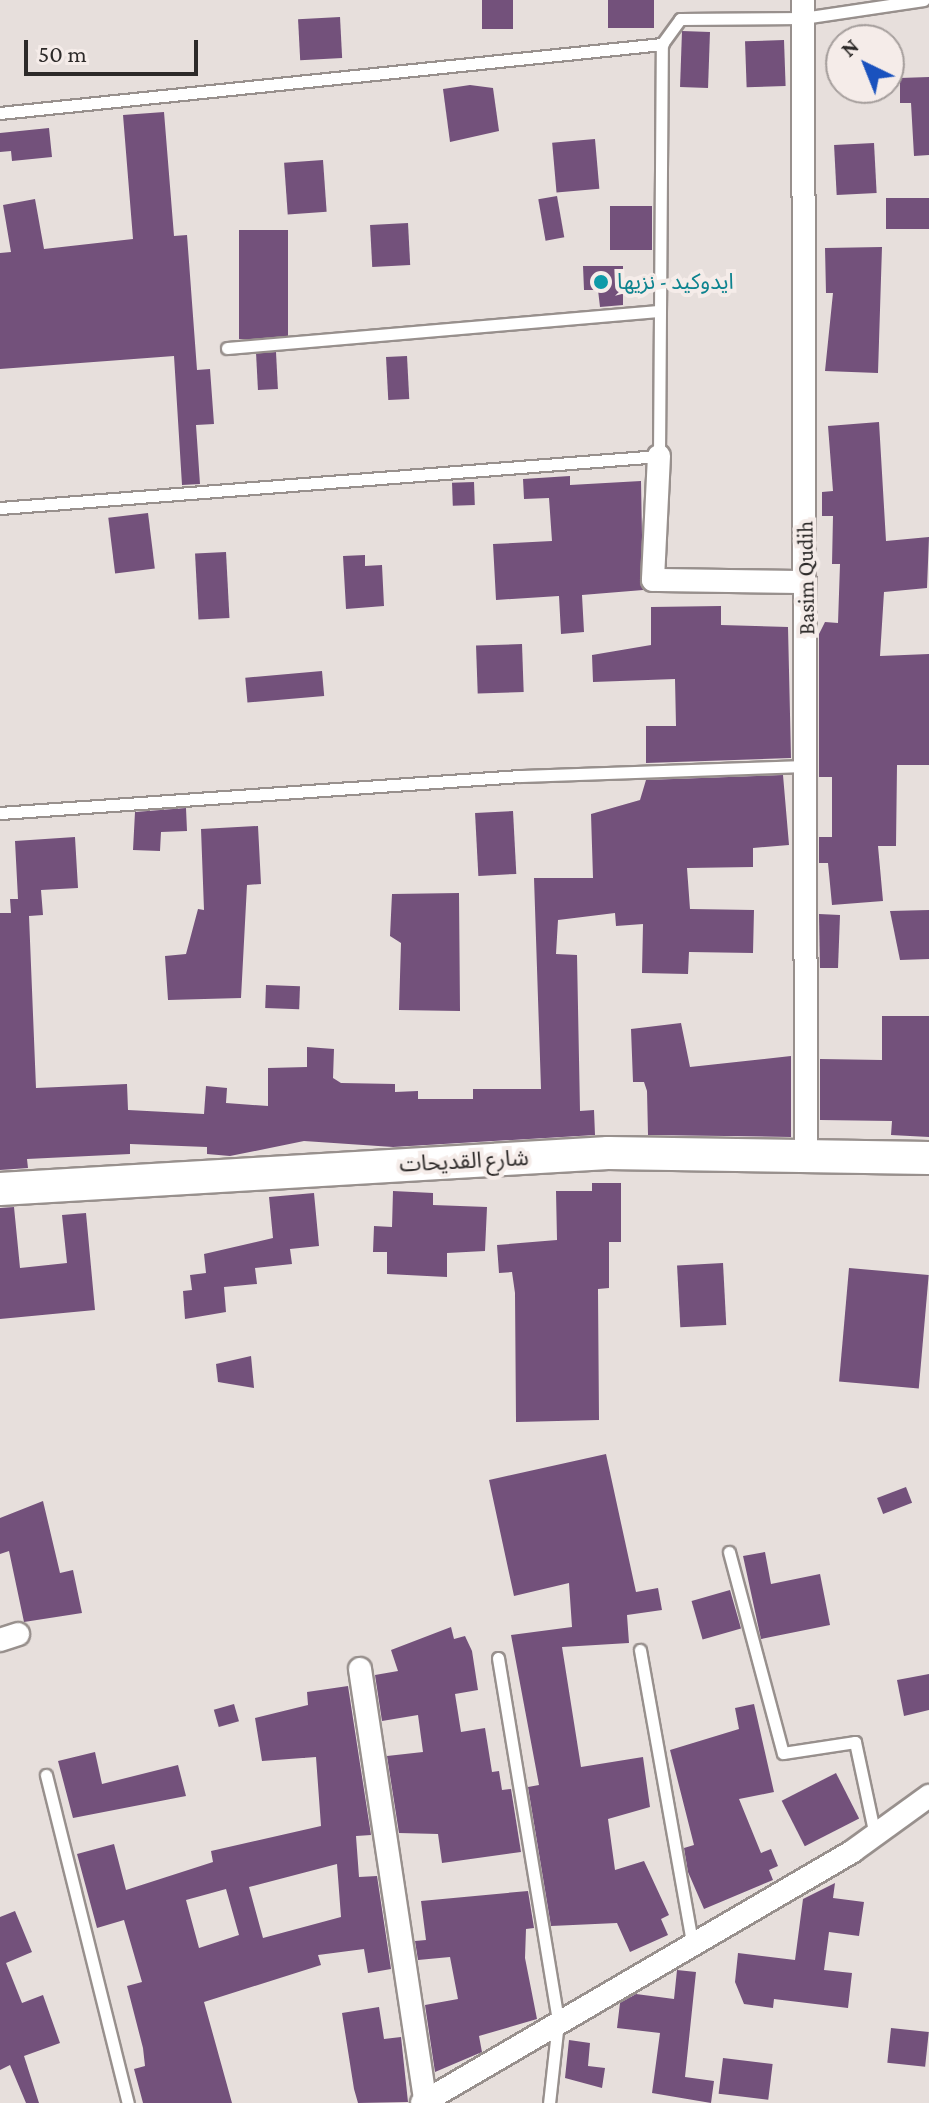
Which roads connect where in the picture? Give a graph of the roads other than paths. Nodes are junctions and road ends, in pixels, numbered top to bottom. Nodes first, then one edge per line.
1 (924, 0) edge
2 (803, 9) edge
3 (662, 44) junction
4 (0, 113) edge
5 (658, 311) junction
6 (227, 348) dead end
7 (659, 456) junction
8 (0, 508) edge
9 (805, 582) junction
10 (807, 766) junction
11 (0, 813) edge
12 (806, 1157) junction
13 (929, 1158) edge
14 (0, 1189) edge
15 (729, 1552) dead end
16 (640, 1650) dead end
17 (498, 1658) dead end
18 (360, 1669) dead end
19 (46, 1775) dead end
20 (929, 1796) edge
21 (875, 1835) junction
22 (692, 1941) junction
23 (558, 2022) junction
24 (424, 2102) edge
25 (128, 2103) edge
26 (549, 2103) edge

1 - 2 lane
2 - 3 lane
2 - 9 street, Basim Qudih
3 - 4 lane
3 - 5 lane
5 - 6 lane
5 - 7 lane
7 - 8 lane
7 - 9 street
9 - 10 street, Basim Qudih
10 - 11 lane
10 - 12 street, Basim Qudih
12 - 13 street, شارع القديحات
12 - 14 street, شارع القديحات
15 - 21 lane
16 - 22 lane
17 - 23 lane
18 - 24 street
19 - 25 lane
20 - 21 street
21 - 22 street
22 - 23 street
23 - 24 street
23 - 26 lane

